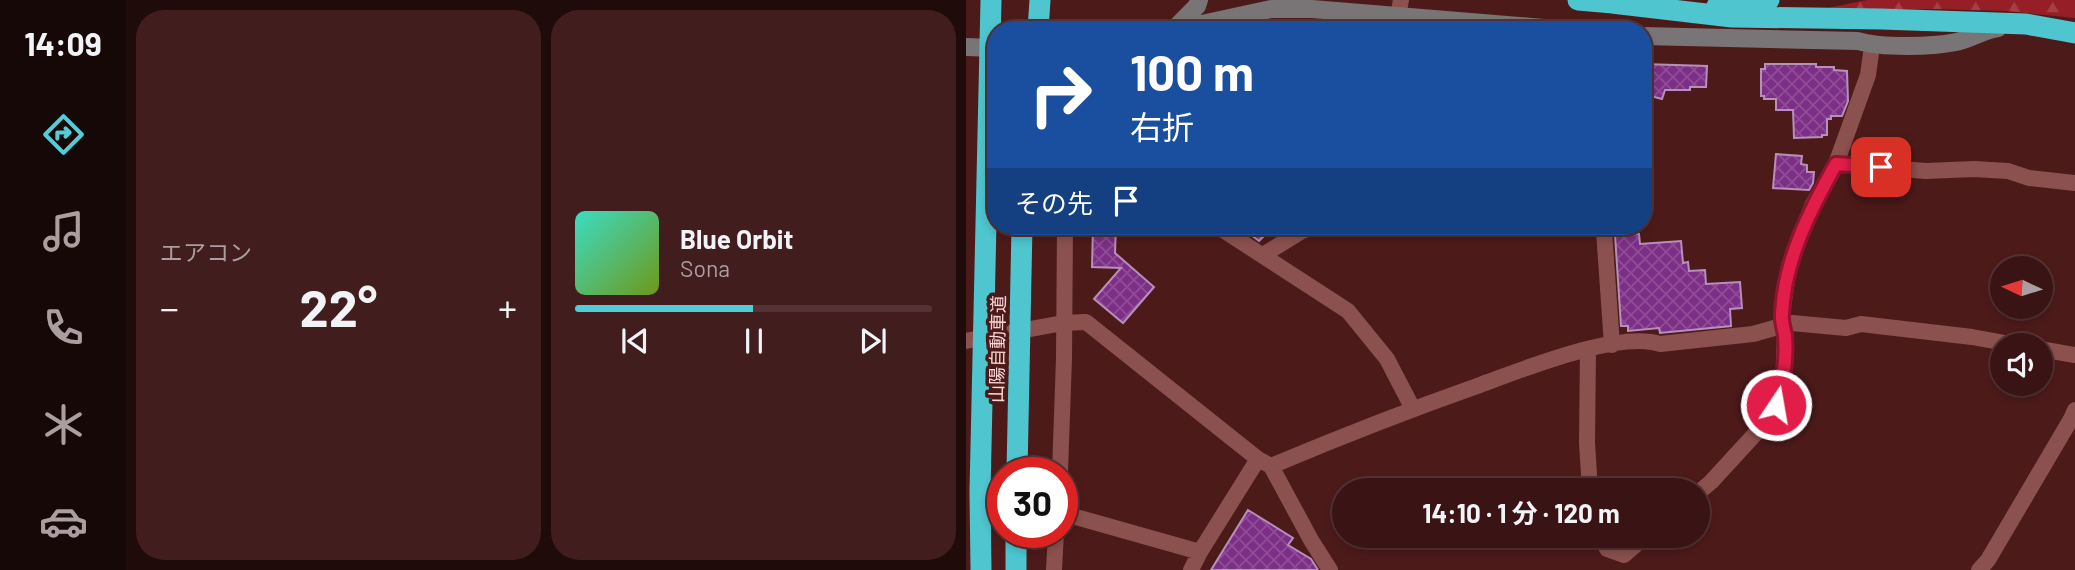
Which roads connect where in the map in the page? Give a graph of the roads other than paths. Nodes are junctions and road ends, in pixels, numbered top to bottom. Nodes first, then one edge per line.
1 (991, 0) edge
2 (1027, 0) edge
3 (1040, 0) edge
4 (1199, 0) edge
5 (1578, 0) edge
6 (1769, 0) edge
7 (1612, 3) junction
8 (1399, 8) edge
9 (991, 21) edge
10 (1026, 21) edge
11 (1039, 21) edge
12 (1182, 21) edge
13 (1215, 21) edge
14 (1482, 21) edge
15 (2026, 24) junction
16 (2075, 33) edge
17 (1652, 36) edge
18 (1872, 46) junction
19 (966, 47) edge
20 (987, 48) edge
21 (1836, 164) junction
22 (987, 179) edge
23 (2075, 183) edge
24 (1022, 235) edge
25 (1065, 235) edge
26 (1232, 235) edge
27 (1296, 235) edge
28 (1604, 235) edge
29 (1264, 255) junction
30 (1063, 323) junction
31 (1783, 325) junction
32 (1990, 340) edge
33 (966, 341) edge
34 (1612, 345) junction
35 (1588, 349) junction
36 (2053, 351) edge
37 (2075, 355) edge
38 (1413, 409) junction
39 (2075, 410) edge
40 (1017, 457) edge
41 (1061, 457) edge
42 (1264, 463) junction
43 (1589, 478) edge
44 (1710, 482) edge
45 (1078, 518) edge
46 (1016, 548) edge
47 (1055, 548) edge
48 (1607, 548) edge
49 (1632, 548) edge
50 (1200, 552) junction
51 (1624, 555) junction
52 (981, 570) edge
53 (1016, 570) edge
54 (1054, 570) edge
55 (1191, 570) edge
56 (1330, 570) edge
57 (1632, 570) edge
58 (1979, 570) edge

1 - 9 highway, 山陽自動車道
2 - 10 highway
3 - 11 highway
4 - 12 street
5 - 7 highway
6 - 7 highway
7 - 15 highway
8 - 13 street
8 - 14 street
15 - 16 highway
15 - 18 street
17 - 18 street
18 - 21 street
19 - 20 street
21 - 23 street
21 - 31 street
22 - 52 highway, 山陽自動車道
24 - 40 highway, 山陽自動車道
25 - 30 street
26 - 29 street
27 - 29 street
28 - 34 street
29 - 38 street
30 - 33 street
30 - 41 street
30 - 42 street
31 - 32 street
31 - 34 street
31 - 44 street
34 - 35 street
35 - 38 street
35 - 43 street
36 - 37 street
38 - 42 street
39 - 58 street
42 - 50 street
42 - 56 street
45 - 50 street
46 - 53 highway
47 - 54 street
48 - 51 street
49 - 51 street
50 - 55 street
51 - 57 street

